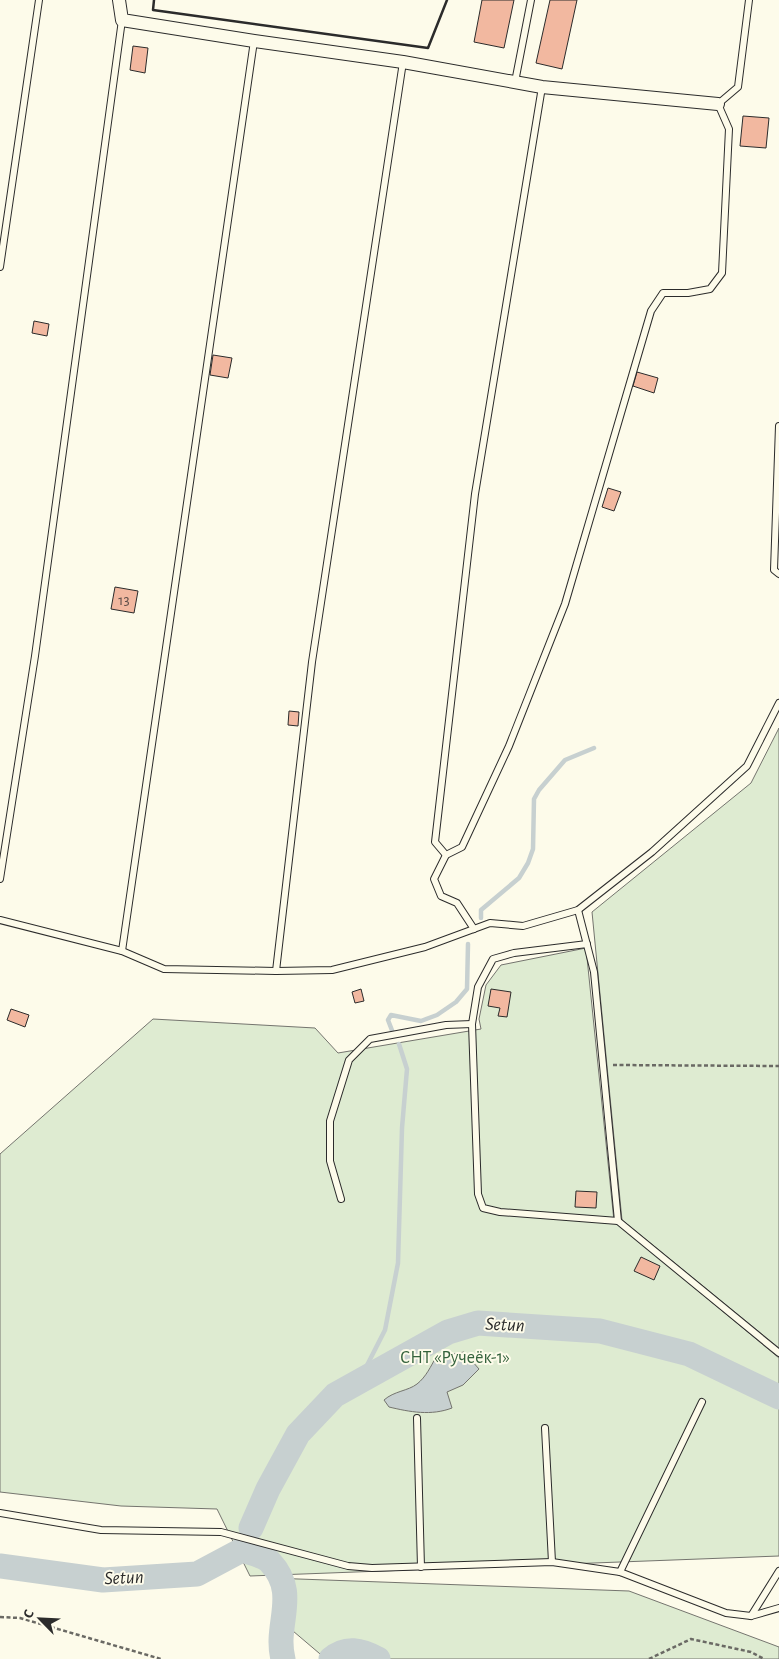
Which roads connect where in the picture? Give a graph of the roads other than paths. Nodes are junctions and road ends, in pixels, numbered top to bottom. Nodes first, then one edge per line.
1 (38, 0) edge
2 (119, 0) edge
3 (531, 0) edge
4 (749, 0) edge
5 (122, 20) junction
6 (254, 41) junction
7 (403, 62) junction
8 (515, 82) junction
9 (542, 87) junction
10 (718, 104) junction
11 (0, 267) edge
12 (779, 426) edge
13 (779, 574) edge
14 (779, 703) edge
15 (446, 854) junction
16 (0, 879) edge
17 (578, 910) junction
18 (0, 920) edge
19 (474, 929) junction
20 (587, 944) junction
21 (122, 951) junction
22 (276, 971) junction
23 (472, 1024) junction
24 (341, 1199) dead end
25 (618, 1221) junction
26 (779, 1353) edge
27 (702, 1402) dead end
28 (417, 1418) dead end
29 (545, 1428) dead end
30 (0, 1513) edge
31 (552, 1562) junction
32 (421, 1567) junction
33 (779, 1571) edge
34 (620, 1572) junction
35 (779, 1608) edge
36 (751, 1616) junction

1 - 11 lane
2 - 5 street
3 - 8 lane
4 - 10 lane
5 - 6 street
5 - 16 lane
6 - 7 street
6 - 21 lane
7 - 8 street
7 - 22 lane
8 - 9 street
9 - 10 street
9 - 15 lane
10 - 15 lane
12 - 13 lane
14 - 17 lane
15 - 19 lane
17 - 19 lane
17 - 20 lane
18 - 21 lane
19 - 22 lane
20 - 23 lane
20 - 25 lane
21 - 22 lane
23 - 24 lane
23 - 25 lane
25 - 26 lane
27 - 34 lane
28 - 32 lane
29 - 31 lane
30 - 32 lane
31 - 32 lane
31 - 34 lane
33 - 36 lane
34 - 36 lane
35 - 36 lane

